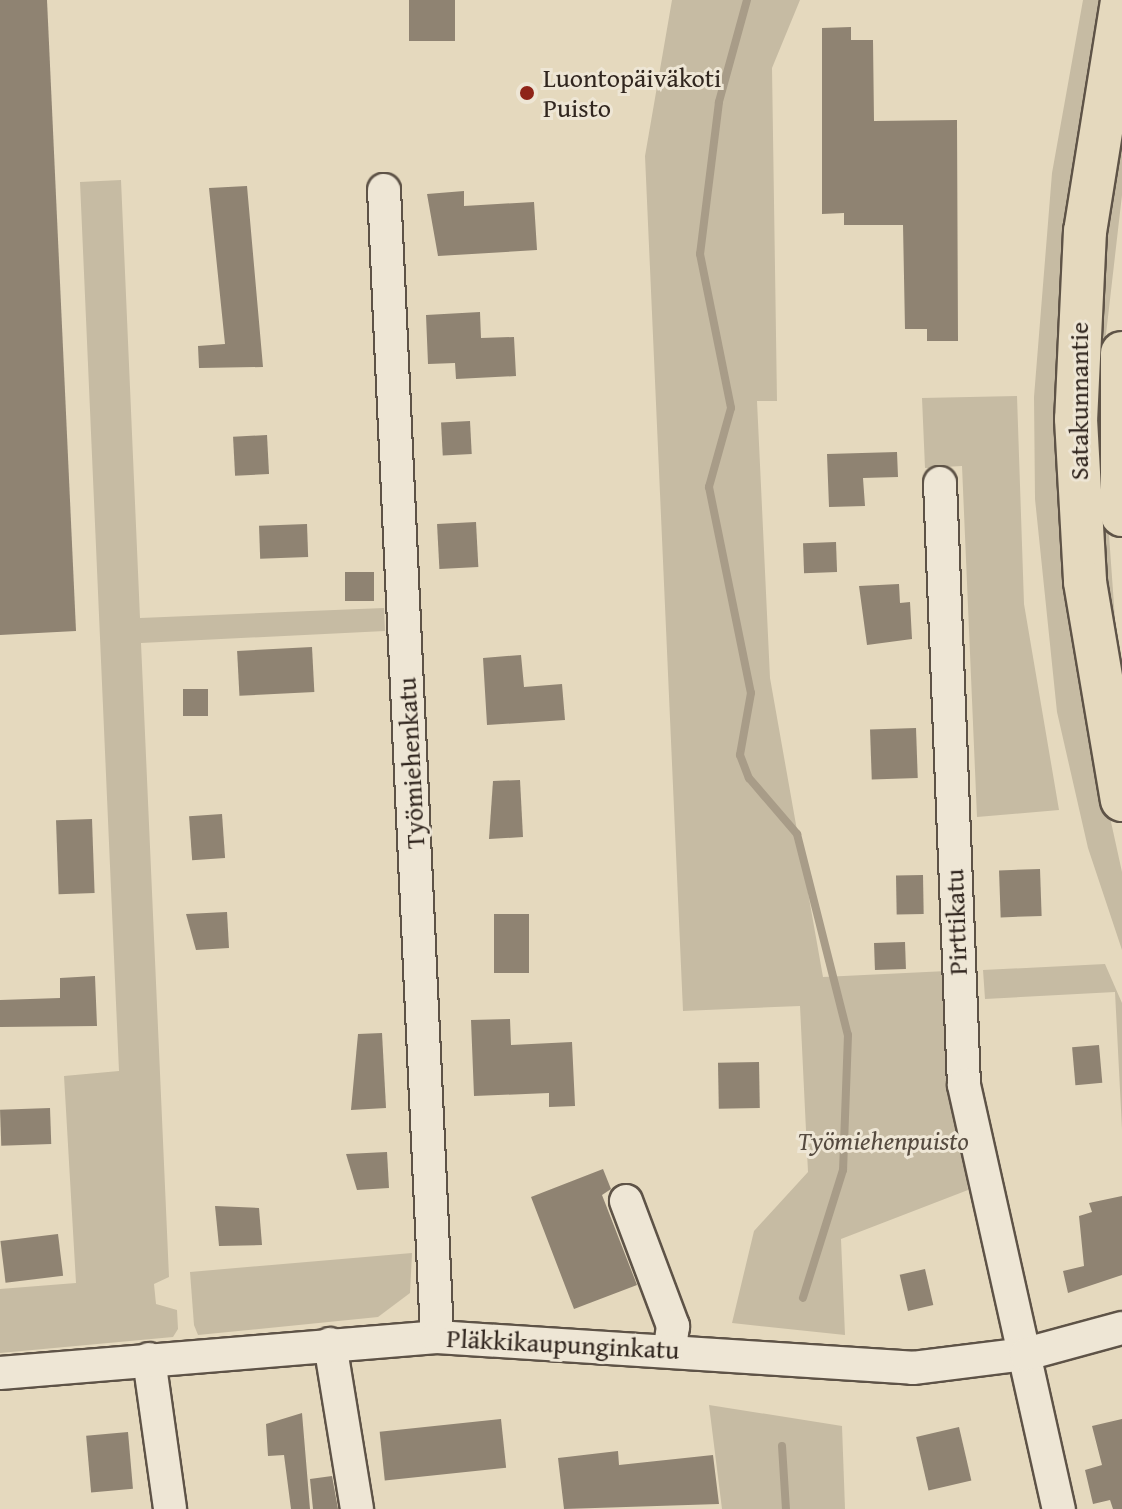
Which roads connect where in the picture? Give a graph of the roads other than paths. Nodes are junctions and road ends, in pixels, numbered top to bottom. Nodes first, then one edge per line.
1 (1122, 1) edge
2 (384, 190) dead end
3 (1122, 353) edge
4 (940, 483) dead end
5 (1122, 515) edge
6 (1122, 800) edge
7 (626, 1201) dead end
8 (1122, 1328) edge
9 (437, 1337) junction
10 (330, 1344) junction
11 (670, 1348) junction
12 (1026, 1354) junction
13 (149, 1359) junction
14 (0, 1373) edge
15 (170, 1509) edge
16 (357, 1509) edge
17 (1059, 1509) edge

1 - 6 main road, Satakunnantie
2 - 9 street, Työmiehenkatu
3 - 5 main road, Satakunnantie
4 - 12 street, Pirttikatu
7 - 11 street
8 - 12 street, Pläkkikaupunginkatu
9 - 10 street, Pläkkikaupunginkatu
9 - 11 street, Pläkkikaupunginkatu
10 - 13 street, Pläkkikaupunginkatu
10 - 16 street
11 - 12 street, Pläkkikaupunginkatu
12 - 17 street, Pirttikatu
13 - 14 street, Pläkkikaupunginkatu
13 - 15 street

